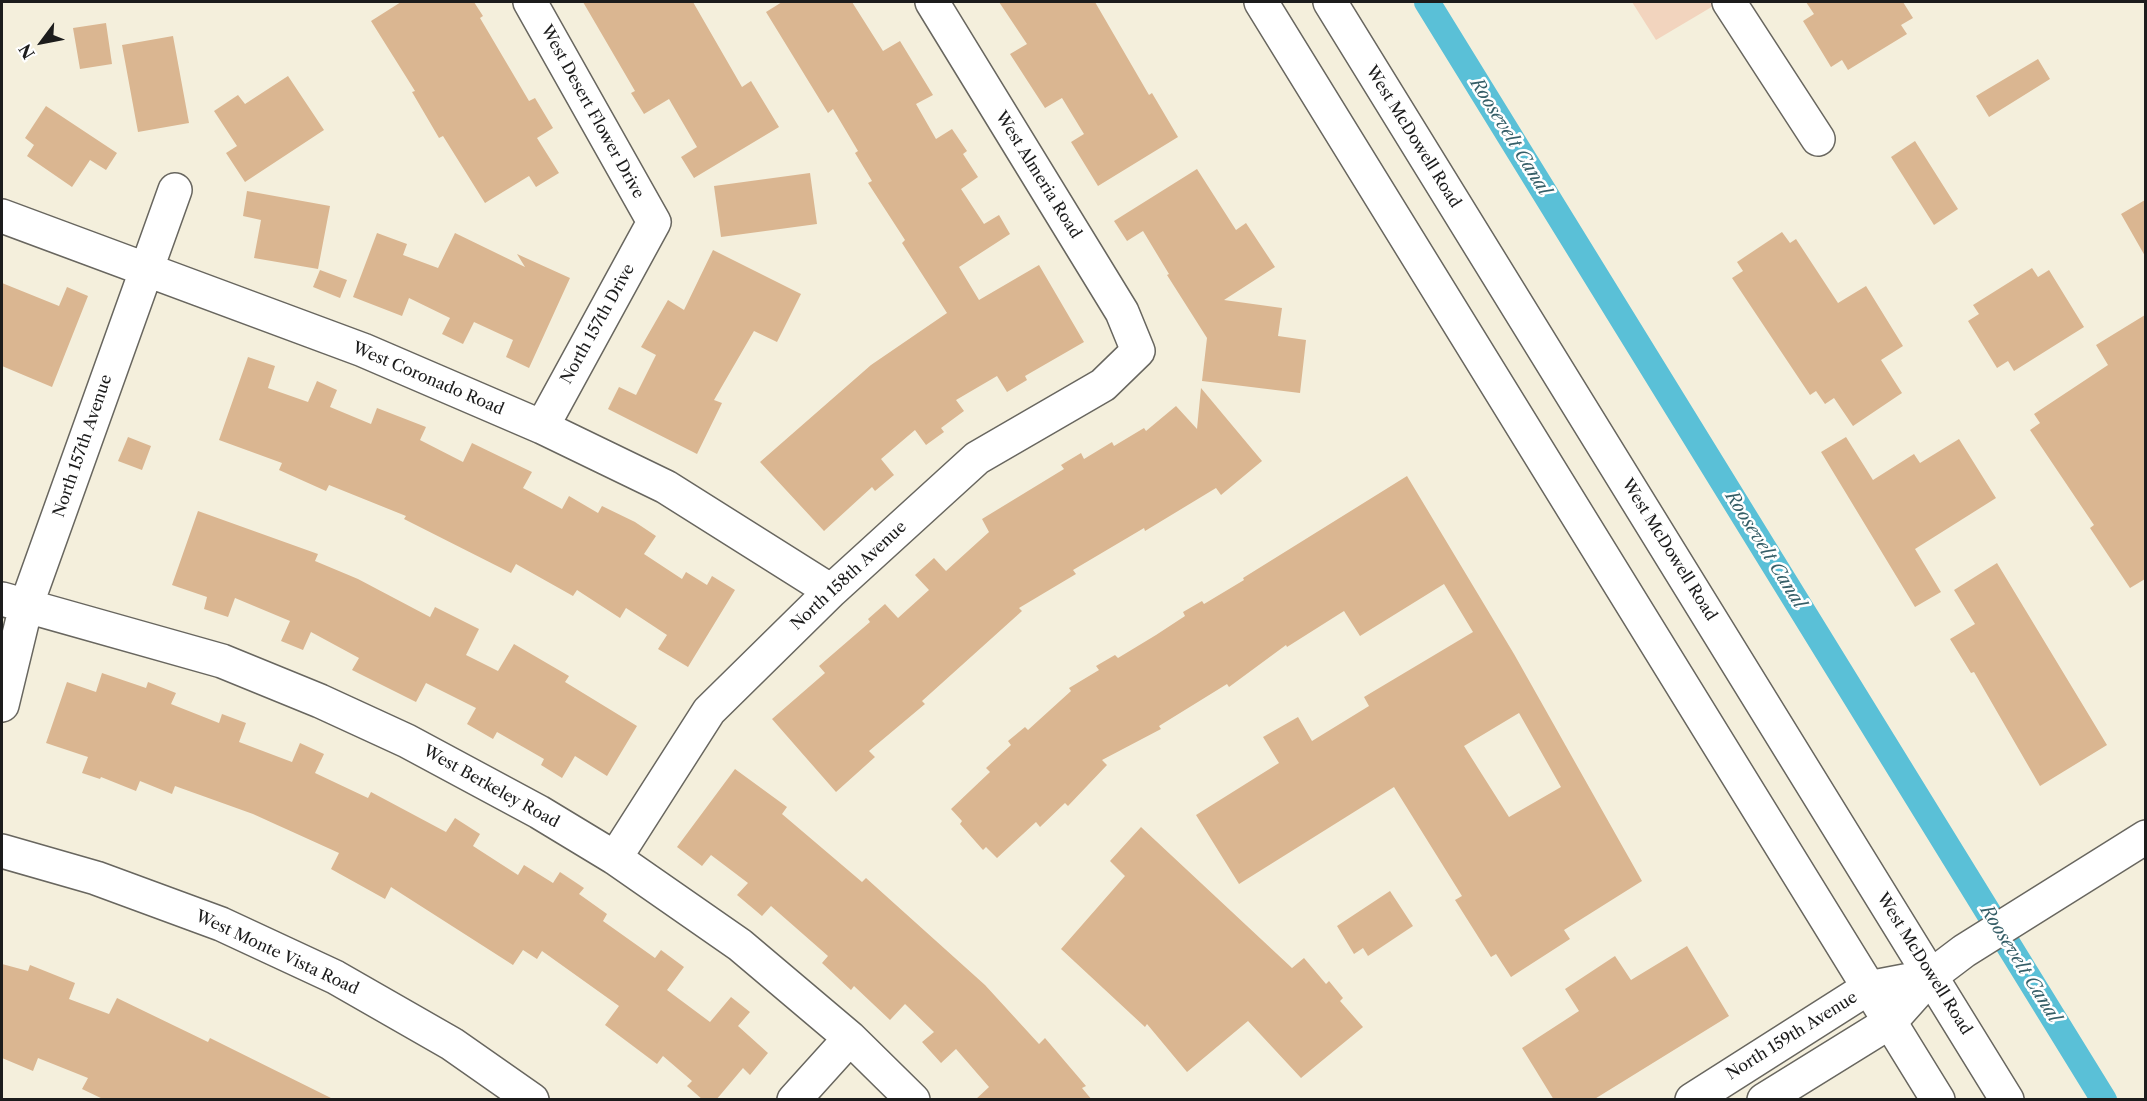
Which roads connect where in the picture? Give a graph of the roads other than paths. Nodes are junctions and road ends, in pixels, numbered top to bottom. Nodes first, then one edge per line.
1 (530, 2) edge
2 (932, 2) edge
3 (1261, 2) edge
4 (1329, 2) edge
5 (1729, 2) edge
6 (1818, 139) dead end
7 (175, 190) dead end
8 (2, 216) edge
9 (654, 222) joint
10 (145, 269) junction
11 (1138, 351) joint
12 (542, 427) junction
13 (831, 591) junction
14 (14, 603) edge
15 (2, 705) edge
16 (2145, 837) edge
17 (2, 851) edge
18 (615, 858) junction
19 (1931, 976) junction
20 (1868, 988) junction
21 (1890, 1022) junction
22 (850, 1038) junction
23 (532, 1100) edge
24 (794, 1100) edge
25 (913, 1100) edge
26 (1692, 1100) edge
27 (1764, 1100) edge
28 (1938, 1100) edge
29 (2007, 1100) edge

1 - 9 street, West Desert Flower Drive
2 - 11 street, West Almeria Road
3 - 20 street
4 - 19 street, West McDowell Road
5 - 6 street
7 - 10 street, North 157th Avenue
8 - 10 street, West Coronado Road
9 - 12 street, North 157th Drive
10 - 12 street, West Coronado Road
10 - 14 street, North 157th Avenue
11 - 13 street, North 158th Avenue
12 - 13 street, West Coronado Road
13 - 18 street, North 158th Avenue
14 - 15 street, North 157th Avenue
14 - 18 street, West Berkeley Road
16 - 19 street, North 159th Avenue
17 - 23 street, West Monte Vista Road
18 - 22 street, West Berkeley Road
19 - 20 street, North 159th Avenue
19 - 21 street, North 159th Avenue
19 - 29 street, West McDowell Road
20 - 21 street
20 - 26 street, North 159th Avenue
21 - 27 street, North 159th Avenue
21 - 28 street
22 - 24 street
22 - 25 street, West Berkeley Road

